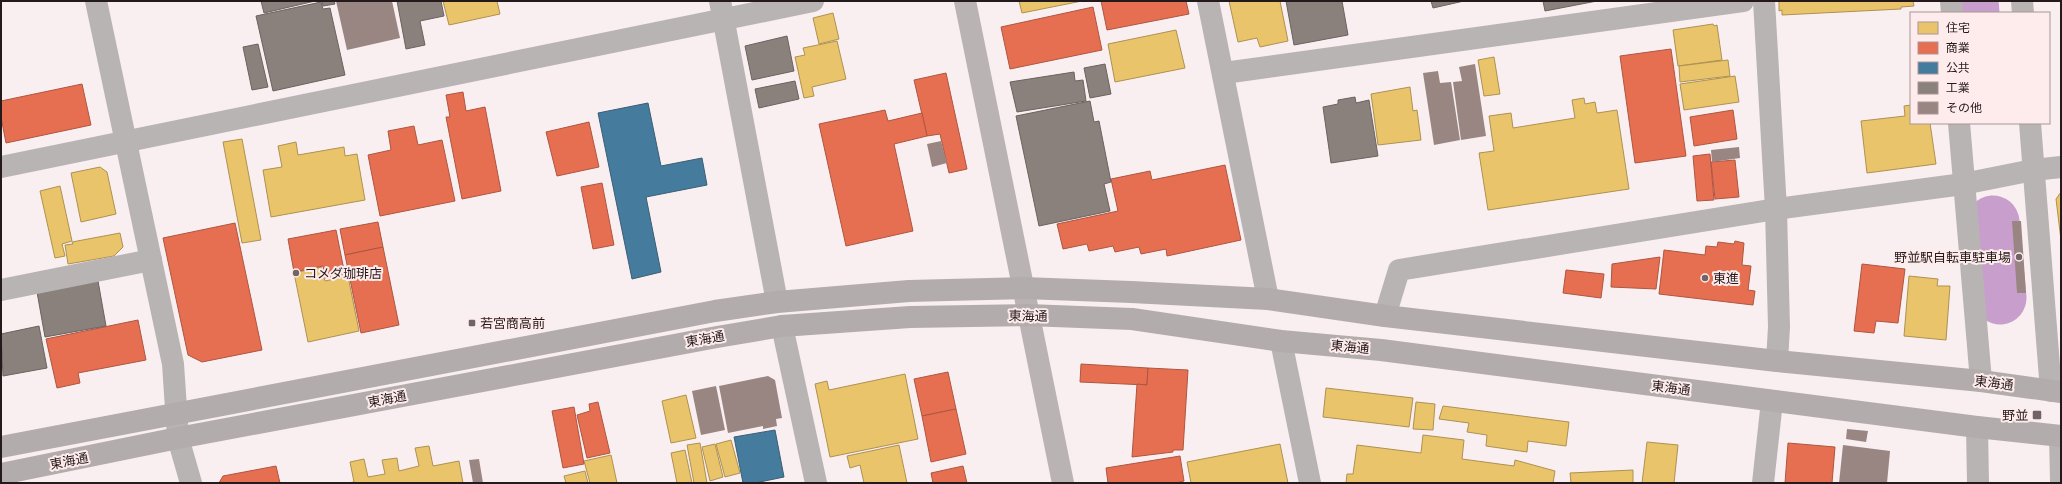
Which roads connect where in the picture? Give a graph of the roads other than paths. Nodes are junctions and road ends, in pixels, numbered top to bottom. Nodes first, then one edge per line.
1 (96, 1) edge
2 (813, 1) edge
3 (965, 1) edge
4 (1208, 1) edge
5 (1743, 1) edge
6 (1764, 1) edge
7 (1951, 1) edge
8 (2022, 1) edge
9 (722, 10) edge
10 (1952, 12) edge
11 (2023, 12) edge
12 (1224, 73) junction
13 (1959, 124) edge
14 (2030, 124) edge
15 (125, 140) junction
16 (1, 167) edge
17 (2061, 167) edge
18 (2033, 170) junction
19 (1963, 184) junction
20 (1776, 209) junction
21 (151, 260) junction
22 (1023, 288) junction
23 (1, 290) edge
24 (1268, 299) junction
25 (777, 302) junction
26 (1028, 315) junction
27 (1384, 316) junction
28 (782, 326) junction
29 (1281, 341) junction
30 (1777, 361) junction
31 (1981, 381) junction
32 (2056, 391) edge
33 (1772, 401) junction
34 (177, 414) junction
35 (1978, 428) junction
36 (2061, 436) edge
37 (178, 438) junction
38 (1, 447) edge
39 (1, 474) edge
40 (2061, 481) edge
41 (192, 483) edge
42 (816, 483) edge
43 (1063, 483) edge
44 (1310, 483) edge
45 (1763, 483) edge
46 (1978, 483) edge

1 - 15 street
2 - 9 street
3 - 22 street
4 - 12 street
5 - 12 street
6 - 20 street
7 - 10 street
8 - 11 street
9 - 15 street
9 - 25 street
12 - 24 street
13 - 19 street
14 - 18 street
15 - 16 street
15 - 21 street
17 - 18 street
18 - 19 street
18 - 32 street
19 - 20 street
19 - 31 street
20 - 27 street
20 - 30 street
21 - 23 street
21 - 34 street
22 - 24 main road, 東海通
22 - 25 main road, 東海通
22 - 26 street
24 - 27 main road, 東海通
25 - 34 main road, 東海通
26 - 28 main road, 東海通
26 - 29 main road, 東海通
26 - 43 street
27 - 30 main road, 東海通
28 - 37 main road, 東海通
28 - 42 street
29 - 33 main road, 東海通
29 - 44 street
30 - 31 main road, 東海通
31 - 32 main road, 東海通
33 - 35 main road, 東海通
33 - 45 street
34 - 37 street
34 - 38 main road, 東海通
35 - 36 main road, 東海通
35 - 46 street
36 - 40 street
37 - 39 main road, 東海通
37 - 41 street

